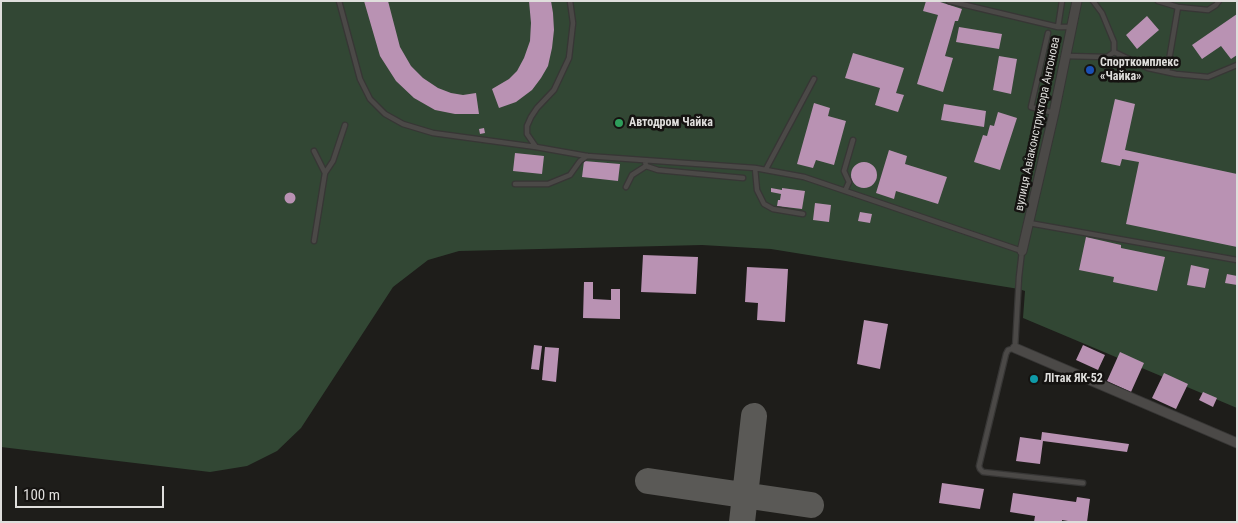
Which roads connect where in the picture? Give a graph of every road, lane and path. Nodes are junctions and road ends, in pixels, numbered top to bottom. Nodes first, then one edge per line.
1 (339, 1) edge
2 (570, 1) edge
3 (949, 1) edge
4 (1062, 1) edge
5 (1077, 1) edge
6 (1093, 1) edge
7 (1158, 1) edge
8 (1219, 1) edge
9 (1178, 7) junction
10 (1058, 27) junction
11 (1072, 27) junction
12 (1048, 34) dead end
13 (1114, 52) junction
14 (1066, 56) junction
15 (1237, 65) edge
16 (1167, 72) junction
17 (814, 79) dead end
18 (1054, 113) junction
19 (345, 125) dead end
20 (852, 140) dead end
21 (536, 148) junction
22 (314, 151) dead end
23 (587, 156) junction
24 (646, 163) junction
25 (755, 168) junction
26 (766, 169) junction
27 (325, 173) junction
28 (744, 178) dead end
29 (515, 184) dead end
30 (626, 187) dead end
31 (846, 191) junction
32 (803, 214) dead end
33 (1029, 223) junction
34 (314, 241) dead end
35 (1022, 251) junction
36 (1237, 260) edge
37 (1015, 348) junction
38 (1237, 443) edge
39 (1083, 482) dead end

1 - 21 lane
2 - 21 lane
3 - 10 lane
4 - 10 lane
5 - 11 street, вулиця Авіаконструктора Антонова
6 - 13 lane
7 - 9 lane
8 - 9 lane
9 - 16 lane
10 - 11 lane
11 - 14 street, вулиця Авіаконструктора Антонова
12 - 18 lane
13 - 14 lane
13 - 16 lane
14 - 18 street, вулиця Авіаконструктора Антонова
15 - 16 lane
17 - 26 lane
18 - 33 street, вулиця Авіаконструктора Антонова
19 - 27 lane
20 - 31 lane
21 - 23 lane
22 - 27 lane
23 - 24 lane
23 - 29 lane
24 - 25 lane
24 - 28 lane
24 - 30 lane
25 - 26 lane
25 - 32 lane
26 - 31 lane
27 - 34 lane
31 - 35 lane
33 - 35 street, вулиця Авіаконструктора Антонова
33 - 36 lane
35 - 37 lane
37 - 38 street
37 - 39 lane

